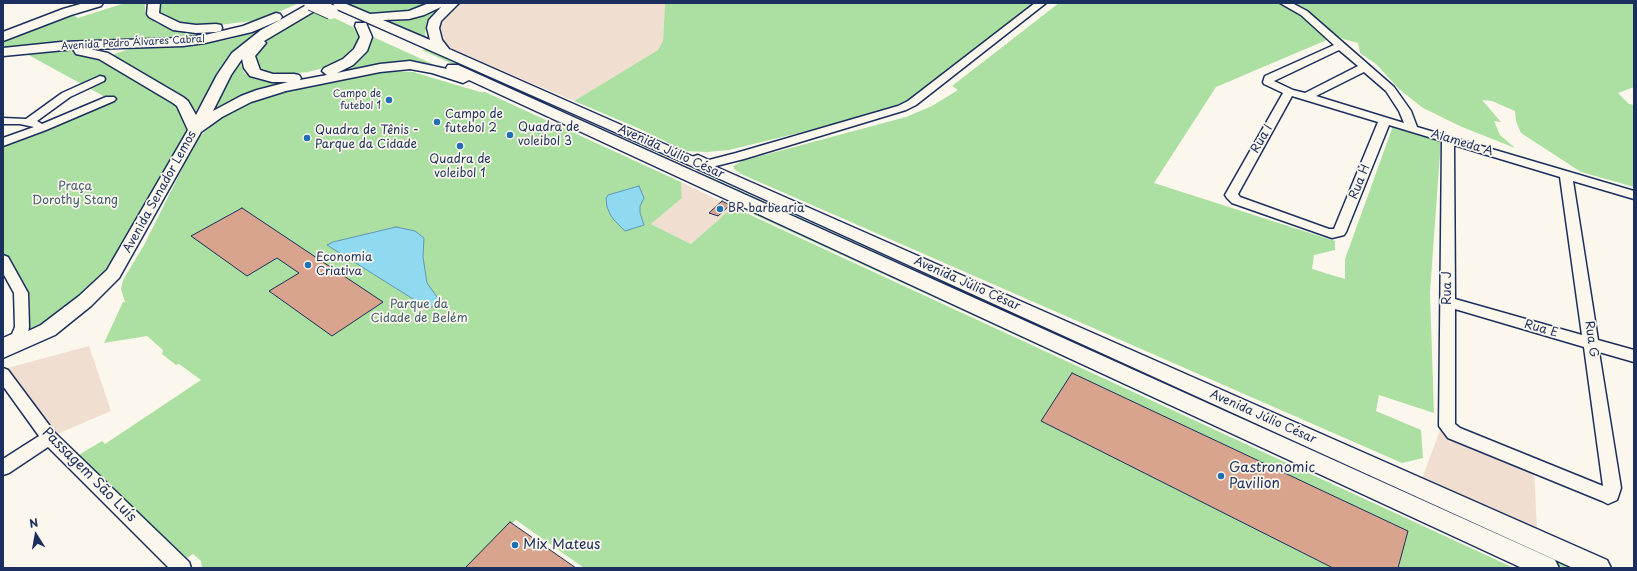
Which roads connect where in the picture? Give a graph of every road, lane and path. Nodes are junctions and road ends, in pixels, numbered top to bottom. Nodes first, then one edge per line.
1 (97, 3) edge
2 (154, 3) edge
3 (311, 3) edge
4 (319, 3) edge
5 (439, 3) edge
6 (453, 3) edge
7 (1041, 3) edge
8 (1285, 3) edge
9 (336, 7) edge
10 (301, 9) edge
11 (274, 18) junction
12 (364, 22) junction
13 (3, 37) edge
14 (1341, 45) junction
15 (30, 48) junction
16 (444, 51) junction
17 (3, 52) edge
18 (1365, 67) junction
19 (100, 79) dead end
20 (504, 92) junction
21 (1289, 92) junction
22 (1306, 97) junction
23 (110, 99) dead end
24 (1385, 120) junction
25 (3, 121) edge
26 (27, 123) junction
27 (50, 125) junction
28 (1412, 128) junction
29 (194, 130) junction
30 (1448, 139) junction
31 (3, 142) edge
32 (692, 161) junction
33 (1566, 175) junction
34 (1634, 195) edge
35 (1327, 233) joint
36 (5, 268) edge
37 (1448, 302) junction
38 (3, 344) edge
39 (1592, 344) junction
40 (3, 351) edge
41 (1634, 356) edge
42 (3, 374) edge
43 (49, 438) junction
44 (3, 468) edge
45 (1604, 495) joint
46 (179, 567) edge
47 (1547, 568) edge
48 (1599, 568) edge

1 - 13 main road
2 - 11 main road
3 - 9 main road, Avenida Júlio César, bridge
4 - 10 main road, Avenida Pedro Álvares Cabral
5 - 12 main road
6 - 16 main road
7 - 32 street
8 - 14 street
9 - 12 main road, Avenida Júlio César
10 - 11 main road, Avenida Pedro Álvares Cabral
10 - 12 main road
10 - 29 main road, Avenida Senador Lemos
11 - 15 main road, Avenida Pedro Álvares Cabral
12 - 16 main road, Avenida Júlio César
12 - 20 main road, Avenida Júlio César
14 - 18 street
14 - 21 street, Alameda A
15 - 17 main road, Avenida Pedro Álvares Cabral
15 - 29 main road
16 - 32 main road, Avenida Júlio César
18 - 22 street
18 - 28 street
19 - 26 street
20 - 29 main road
20 - 47 main road, Avenida Júlio César
21 - 22 street, Alameda A
21 - 35 street, Rua I
22 - 24 street, Alameda A
23 - 27 street
24 - 28 street, Alameda A
24 - 35 street, Rua H
25 - 26 street
26 - 27 street
27 - 31 street
28 - 30 street, Alameda A
29 - 40 main road, Avenida Senador Lemos
30 - 33 street, Alameda A
30 - 37 street, Rua J
32 - 48 main road, Avenida Júlio César
33 - 34 street, Alameda A
33 - 39 street, Rua G
36 - 38 street
37 - 39 street, Rua E
37 - 45 street, Rua J
39 - 41 street, Rua E
39 - 45 street, Rua G
42 - 43 street, Passagem São Luís
43 - 44 street
43 - 46 street, Passagem São Luís

